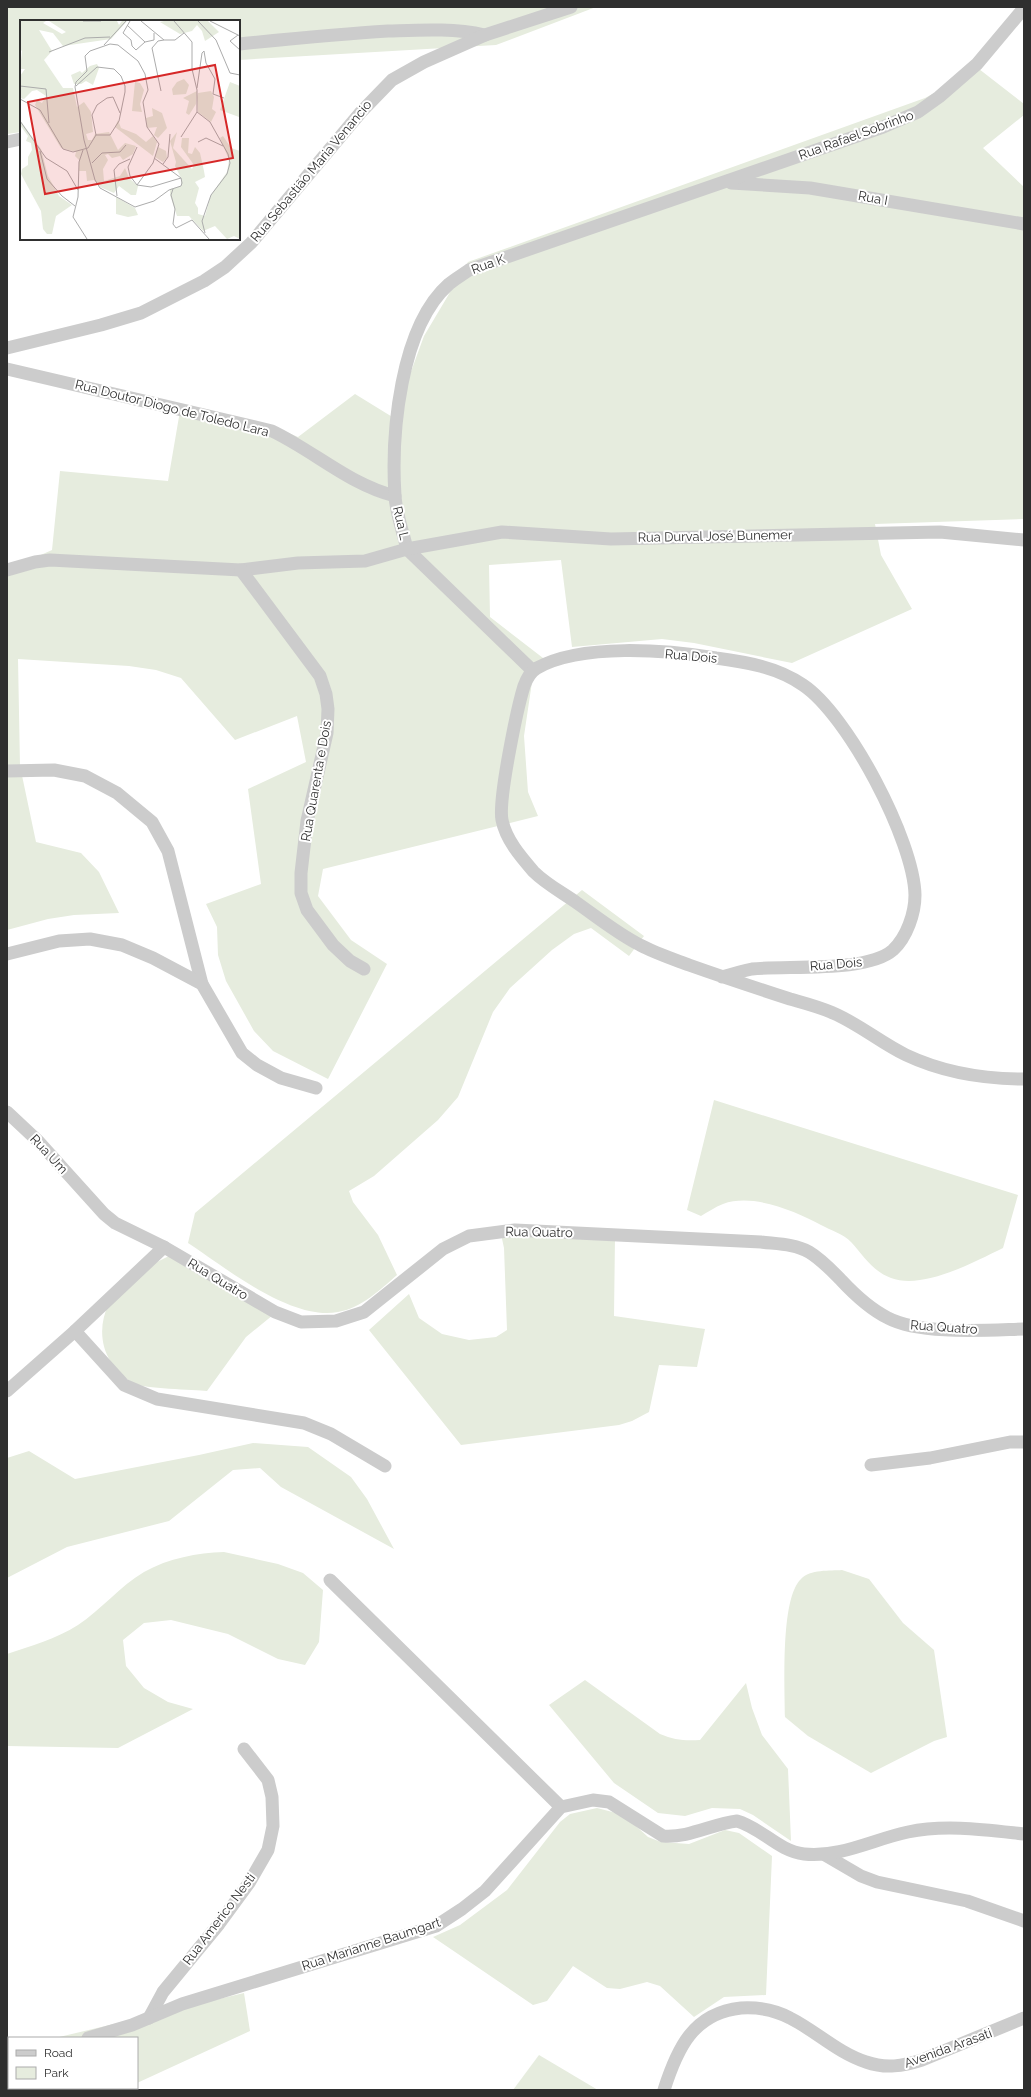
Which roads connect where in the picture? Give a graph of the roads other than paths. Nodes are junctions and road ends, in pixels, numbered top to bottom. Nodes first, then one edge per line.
1 (571, 7) edge
2 (1024, 8) edge
3 (485, 35) junction
4 (240, 44) edge
5 (20, 139) edge
6 (7, 142) edge
7 (721, 183) junction
8 (1024, 224) edge
9 (7, 348) edge
10 (7, 369) edge
11 (395, 496) junction
12 (1024, 540) edge
13 (407, 549) junction
14 (7, 570) edge
15 (241, 570) junction
16 (532, 670) junction
17 (7, 771) edge
18 (7, 954) edge
19 (364, 969) dead end
20 (722, 977) junction
21 (202, 984) junction
22 (1024, 1079) edge
23 (316, 1088) dead end
24 (7, 1112) edge
25 (90, 1198) joint
26 (164, 1247) junction
27 (1024, 1329) edge
28 (75, 1331) junction
29 (7, 1391) edge
30 (1024, 1442) edge
31 (871, 1465) dead end
32 (385, 1466) dead end
33 (330, 1580) dead end
34 (244, 1749) dead end
35 (561, 1807) junction
36 (1024, 1834) edge
37 (825, 1856) junction
38 (1024, 1921) edge
39 (149, 2018) junction
40 (1024, 2018) edge
41 (91, 2037) edge
42 (664, 2090) edge

1 - 3 street, Rua Sebastião Maria Venancio
2 - 7 street, Rua Rafael Sobrinho
3 - 4 street
3 - 9 street, Rua Sebastião Maria Venancio
5 - 6 street
7 - 8 street, Rua I
7 - 11 street, Rua K
10 - 11 street, Rua Doutor Diogo de Toledo Lara
11 - 13 street, Rua L
12 - 13 street, Rua Durval José Bunemer
13 - 15 street
13 - 16 street
14 - 15 street
15 - 19 street, Rua Quarenta e Dois
16 - 20 street
16 - 20 street, Rua Dois
17 - 21 street
18 - 21 street
20 - 22 street
21 - 23 street
24 - 25 street, Rua Um
25 - 26 street, Rua Quatro
26 - 27 street, Rua Quatro
26 - 28 street
28 - 29 street
28 - 32 street
30 - 31 street
33 - 35 street
34 - 39 street, Rua Americo Nesti
35 - 37 street
35 - 39 street, Rua Marianne Baumgart
36 - 37 street
37 - 38 street
39 - 41 street, Rua Marianne Baumgart
40 - 42 street, Avenida Arasati

